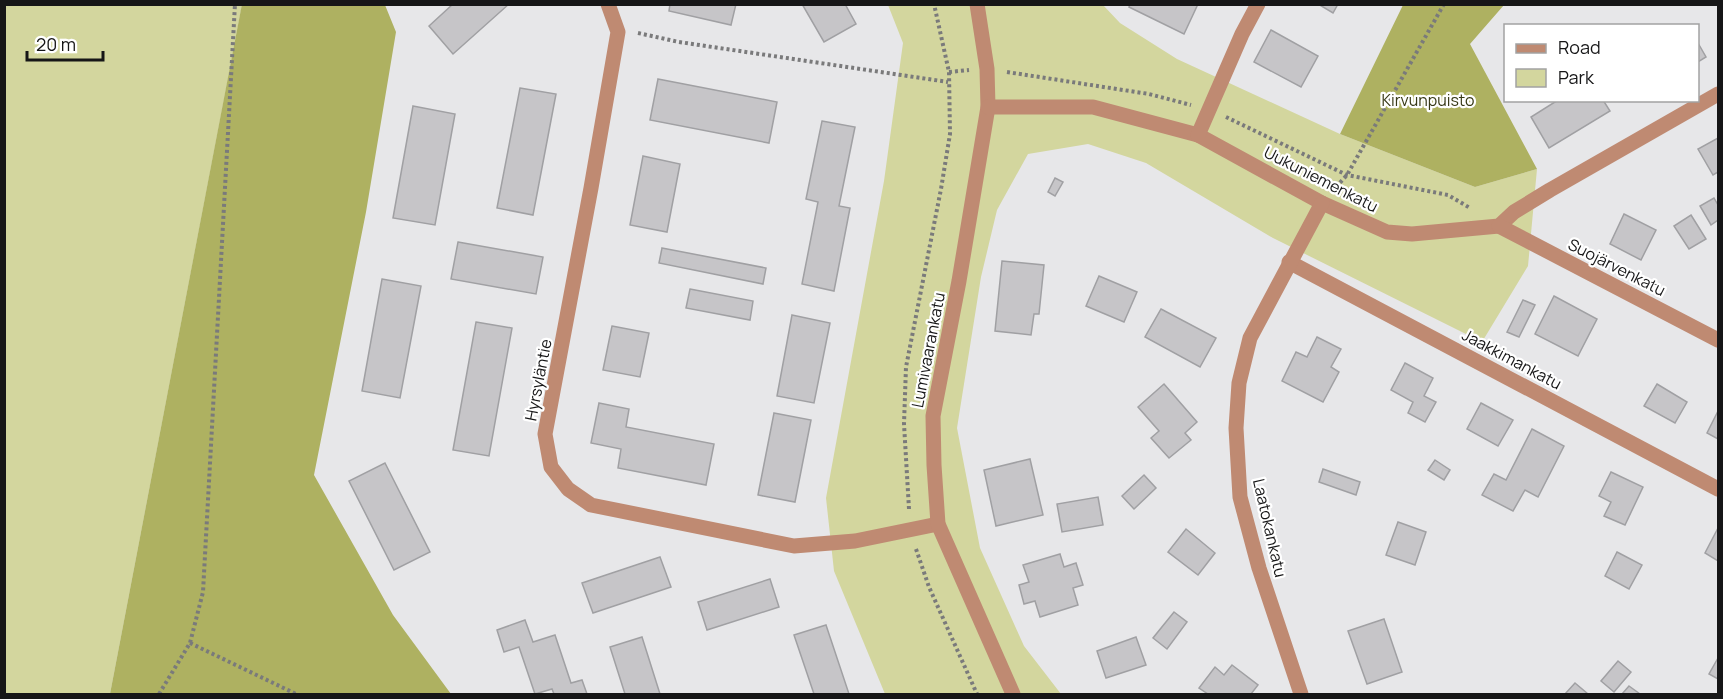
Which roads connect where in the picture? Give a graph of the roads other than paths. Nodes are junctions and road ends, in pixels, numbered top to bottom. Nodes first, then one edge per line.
1 (608, 4) edge
2 (977, 4) edge
3 (1258, 4) edge
4 (1719, 94) edge
5 (988, 108) junction
6 (1198, 135) junction
7 (1322, 203) junction
8 (1499, 226) junction
9 (1289, 262) junction
10 (1719, 340) edge
11 (1719, 489) edge
12 (938, 524) junction
13 (1013, 694) edge
14 (1301, 694) edge

1 - 12 street, Hyrsyläntie
2 - 5 street, Lumivaarankatu
3 - 6 street
4 - 8 street
5 - 6 street, Uukuniemenkatu
5 - 12 street, Lumivaarankatu
6 - 7 street, Uukuniemenkatu
7 - 8 street, Uukuniemenkatu
7 - 9 street, Laatokankatu
8 - 10 street, Suojärvenkatu
9 - 11 street, Jaakkimankatu
9 - 14 street, Laatokankatu
12 - 13 street, Lumivaarankatu

